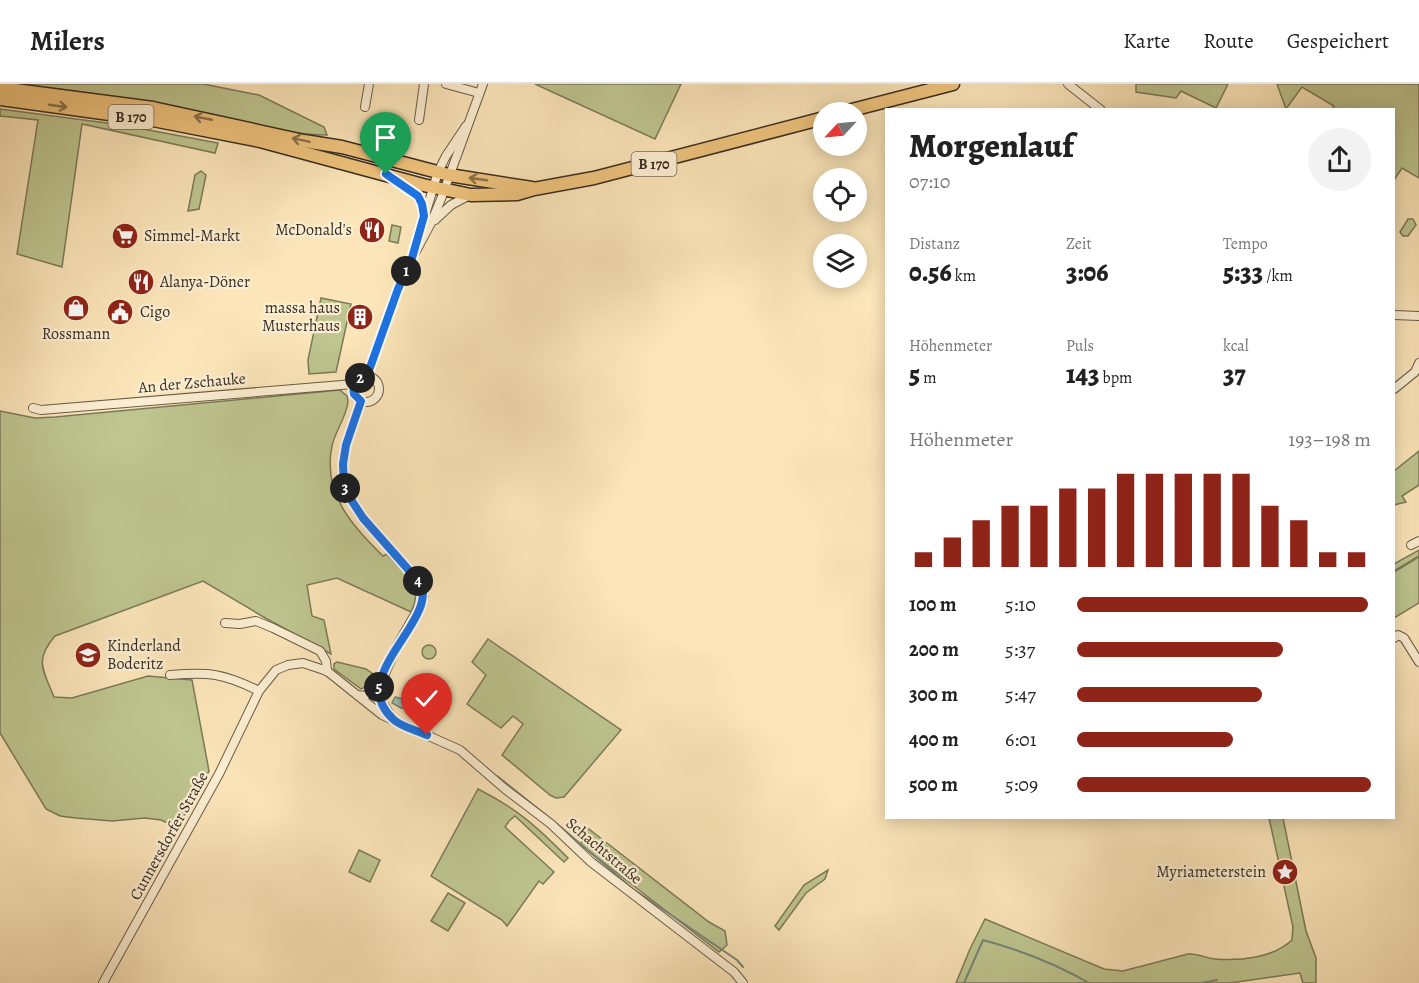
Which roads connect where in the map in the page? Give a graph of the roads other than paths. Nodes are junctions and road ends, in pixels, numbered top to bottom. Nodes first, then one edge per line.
1 (369, 84) edge
2 (424, 84) edge
3 (446, 84) edge
4 (483, 84) edge
5 (953, 84) edge
6 (1068, 84) edge
7 (0, 88) edge
8 (479, 93) junction
9 (0, 99) edge
10 (867, 106) edge
11 (365, 107) dead end
12 (1098, 108) edge
13 (419, 120) dead end
14 (813, 121) edge
15 (386, 174) junction
16 (443, 174) junction
17 (439, 188) junction
18 (534, 189) junction
19 (471, 195) junction
20 (424, 216) junction
21 (431, 223) junction
22 (412, 258) junction
23 (1395, 315) edge
24 (1419, 316) edge
25 (1419, 363) edge
26 (367, 376) junction
27 (354, 384) junction
28 (1395, 388) edge
29 (361, 401) junction
30 (33, 408) dead end
31 (1419, 541) edge
32 (1411, 545) dead end
33 (225, 623) dead end
34 (1395, 637) edge
35 (1419, 662) edge
36 (327, 671) junction
37 (170, 675) dead end
38 (379, 687) junction
39 (259, 691) junction
40 (357, 695) junction
41 (392, 718) junction
42 (104, 983) edge
43 (743, 983) edge

1 - 11 street
2 - 13 street
3 - 8 street
4 - 8 street
5 - 10 main road
6 - 12 street
16 -> 7 main road, B 170
8 - 16 street
9 -> 15 main road, B 170
14 - 18 main road, B 170
15 - 17 main road, B 170
15 - 20 street
16 - 17 street
18 -> 16 main road, B 170
17 - 19 main road, B 170
17 - 20 street
17 - 21 street
18 - 19 main road, B 170
19 - 21 street
20 - 22 street
21 - 22 street
22 - 26 street
23 - 24 street
25 - 28 street
26 - 27 street
26 - 29 street
27 - 29 street
27 - 30 street, An der Zschauke
29 - 38 street
31 - 32 street
33 - 36 street
34 - 35 street
36 - 39 street, Cunnersdorfer Straße
36 - 40 street, Schachtstraße
37 - 39 street
38 - 40 street
38 - 41 street
39 - 42 street, Cunnersdorfer Straße
40 - 41 street, Schachtstraße
41 - 43 street, Schachtstraße

